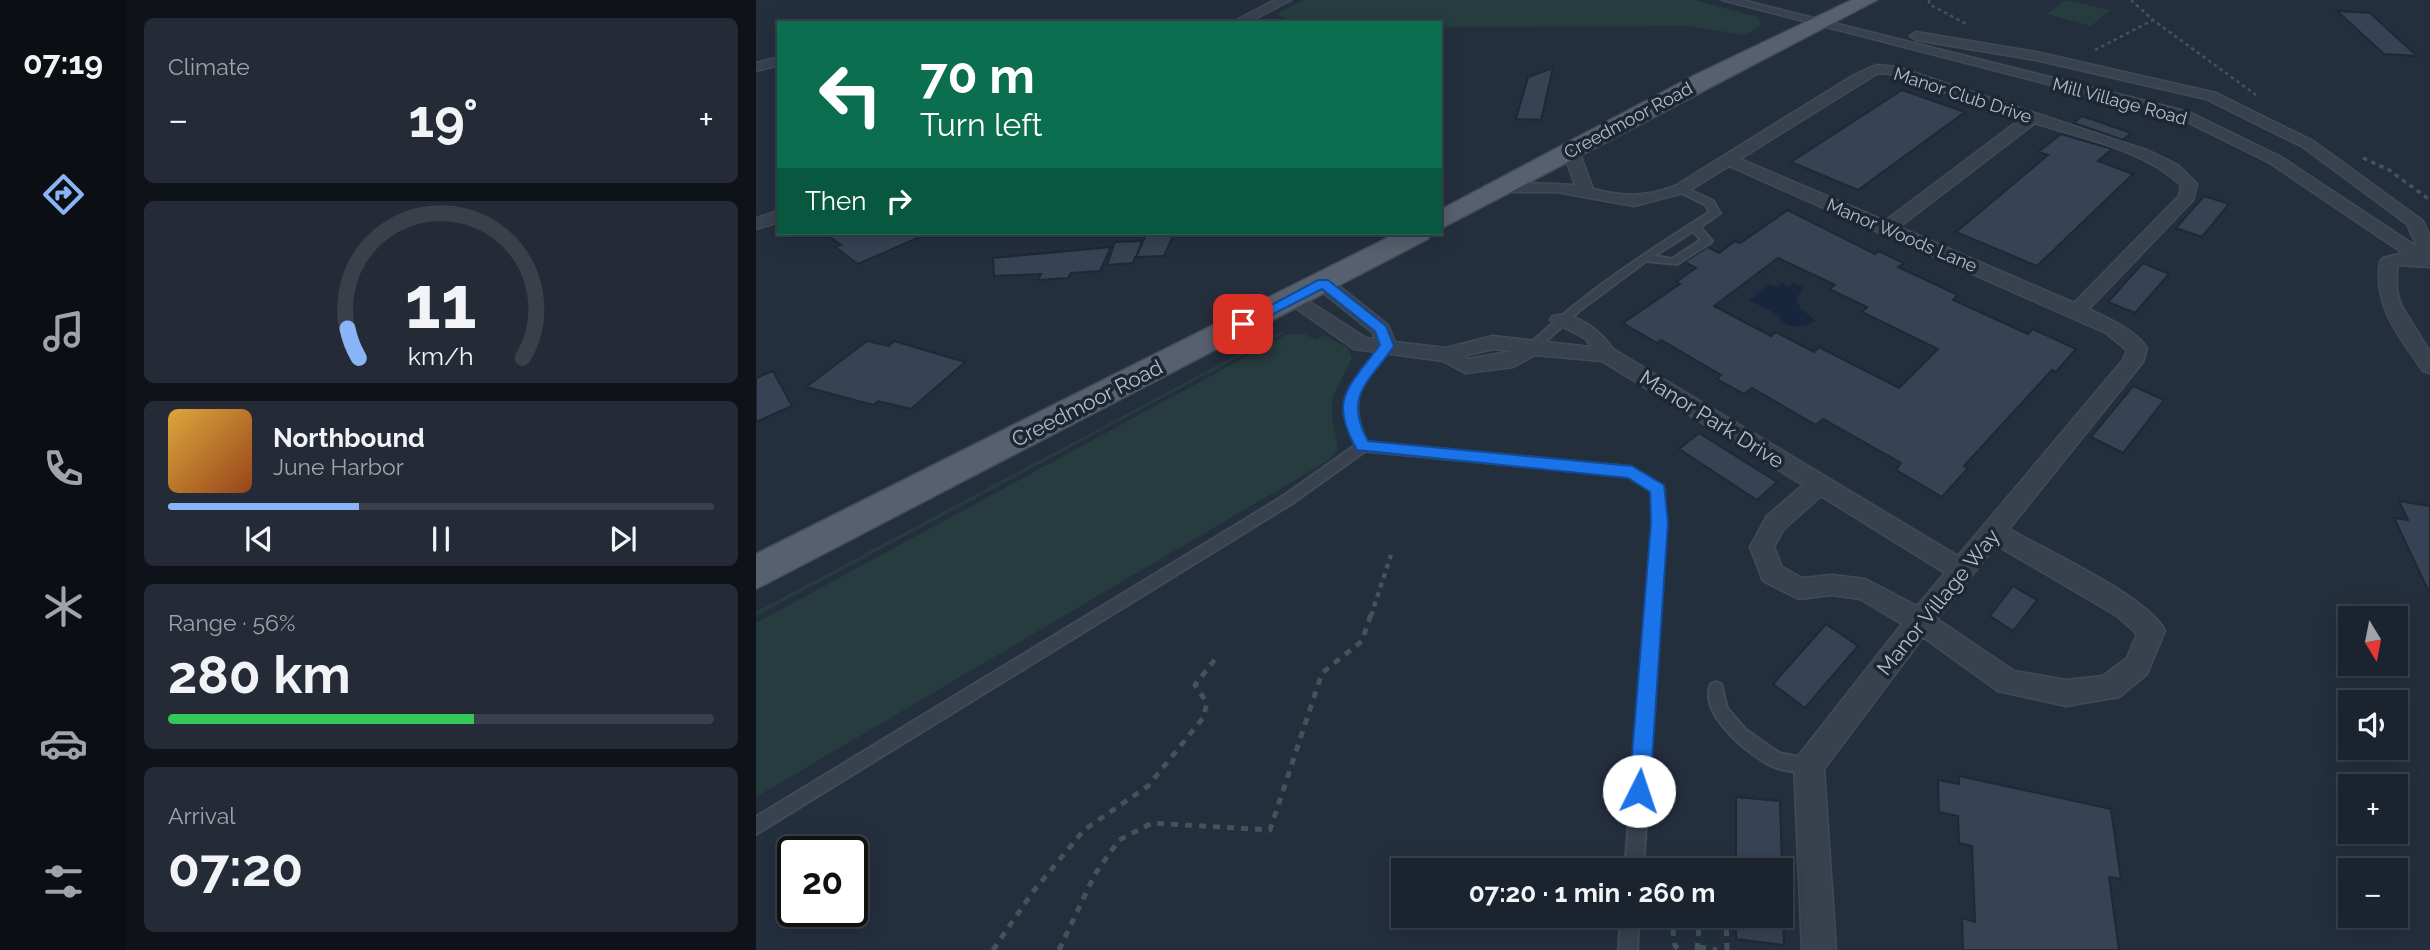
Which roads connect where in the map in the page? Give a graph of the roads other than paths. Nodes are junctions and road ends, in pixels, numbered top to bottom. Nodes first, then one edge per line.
1 (1285, 0) edge
2 (1728, 0) edge
3 (1775, 0) edge
4 (1867, 0) edge
5 (1826, 20) junction
6 (1241, 21) edge
7 (777, 62) edge
8 (756, 67) edge
9 (2032, 118) junction
10 (1571, 151) junction
11 (1727, 159) junction
12 (1503, 187) junction
13 (1681, 189) junction
14 (1588, 194) junction
15 (777, 217) edge
16 (1442, 220) edge
17 (756, 224) edge
18 (1694, 226) junction
19 (1888, 228) junction
20 (1414, 235) edge
21 (2430, 255) edge
22 (1644, 258) junction
23 (2430, 263) edge
24 (1323, 283) junction
25 (1292, 299) junction
26 (2077, 311) junction
27 (1560, 320) junction
28 (1387, 346) junction
29 (1534, 346) junction
30 (1606, 354) junction
31 (2430, 366) edge
32 (1363, 446) junction
33 (1818, 485) junction
34 (1995, 533) junction
35 (1962, 570) junction
36 (756, 573) edge
37 (1920, 621) junction
38 (1716, 689) dead end
39 (1809, 765) junction
40 (756, 826) edge
41 (1635, 858) edge
42 (1629, 928) edge
43 (1628, 950) edge
44 (1819, 950) edge

1 - 6 street
2 - 5 street
3 - 5 street
4 - 5 main road, Creedmoor Road
5 - 10 main road, Creedmoor Road
5 - 21 street, Mill Village Road
5 - 23 street, Mill Village Road
7 - 8 street
9 - 11 street, Manor Club Drive
9 - 19 street
9 - 26 street, Manor Club Drive
10 - 12 main road, Creedmoor Road
10 - 14 street
11 - 13 street, Manor Club Drive
11 - 19 street, Manor Woods Lane
12 - 14 street, Manor Club Drive
12 - 16 main road, Creedmoor Road
13 - 14 street, Manor Club Drive
13 - 18 lane
15 - 17 street
18 - 22 lane
18 - 22 lane
19 - 26 street, Manor Woods Lane
20 - 24 main road, Creedmoor Road
22 - 27 lane
23 - 31 street, Mill Village Road
24 - 25 main road, Creedmoor Road
24 - 28 street
25 - 28 street
25 - 36 main road, Creedmoor Road
26 - 34 street, Manor Village Way
27 - 29 lane
27 - 30 street, Manor Park Drive
28 - 29 street
28 - 32 lane
29 - 30 street
30 - 33 street, Manor Park Drive
32 - 40 lane
32 - 41 lane
33 - 35 street, Manor Park Drive
33 - 37 street
34 - 35 street, Manor Village Way
34 - 37 street
35 - 37 street, Manor Village Way
37 - 39 street, Manor Village Way
38 - 39 lane
39 - 44 street
42 - 43 lane

